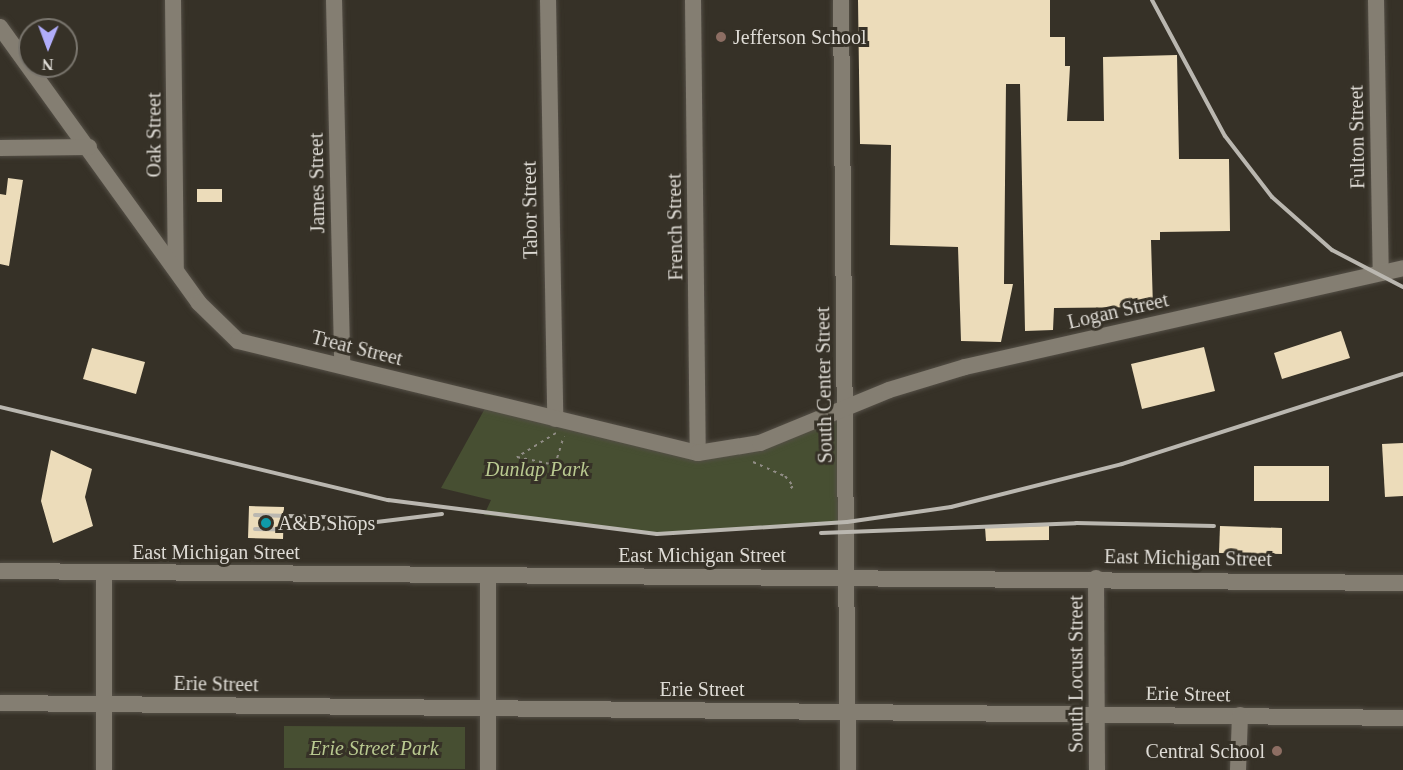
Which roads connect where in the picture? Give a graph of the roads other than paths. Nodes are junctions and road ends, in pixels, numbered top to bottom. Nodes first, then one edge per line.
1 (173, 0) edge
2 (334, 0) edge
3 (548, 0) edge
4 (693, 0) edge
5 (841, 0) edge
6 (1376, 0) edge
7 (0, 27) edge
8 (89, 147) junction
9 (0, 148) edge
10 (1403, 268) edge
11 (176, 269) junction
12 (1381, 273) junction
13 (342, 366) junction
14 (846, 407) junction
15 (555, 426) junction
16 (698, 453) junction
17 (0, 571) edge
18 (104, 573) junction
19 (488, 575) junction
20 (848, 576) junction
21 (1096, 578) junction
22 (1403, 583) edge
23 (0, 703) edge
24 (104, 703) junction
25 (489, 708) junction
26 (848, 711) junction
27 (1097, 713) junction
28 (1239, 715) junction
29 (1403, 718) edge
30 (104, 770) edge
31 (488, 770) edge
32 (848, 770) edge
33 (1097, 770) edge
34 (1238, 770) edge

1 - 11 street, Oak Street
2 - 13 street, James Street
3 - 15 street, Tabor Street
4 - 16 street, French Street
5 - 14 street, South Center Street
6 - 12 street, Fulton Street
7 - 8 street, Treat Street
8 - 9 street
8 - 11 street, Treat Street
10 - 12 street, Logan Street
11 - 13 street, Treat Street
12 - 14 street, Logan Street
13 - 15 street, Treat Street
14 - 16 street, Treat Street
14 - 20 street, South Center Street
15 - 16 street, Treat Street
17 - 18 street, East Michigan Street
18 - 19 street, East Michigan Street
18 - 24 street
19 - 20 street, East Michigan Street
19 - 25 street
20 - 21 street, East Michigan Street
20 - 26 street, South Center Street
21 - 22 street, East Michigan Street
21 - 27 street, South Locust Street
23 - 24 street, Erie Street
24 - 25 street, Erie Street
24 - 30 street
25 - 26 street, Erie Street
25 - 31 street
26 - 27 street, Erie Street
26 - 32 street, South Center Street
27 - 28 street, Erie Street
27 - 33 street, South Locust Street
28 - 29 street, Erie Street
28 - 34 street

